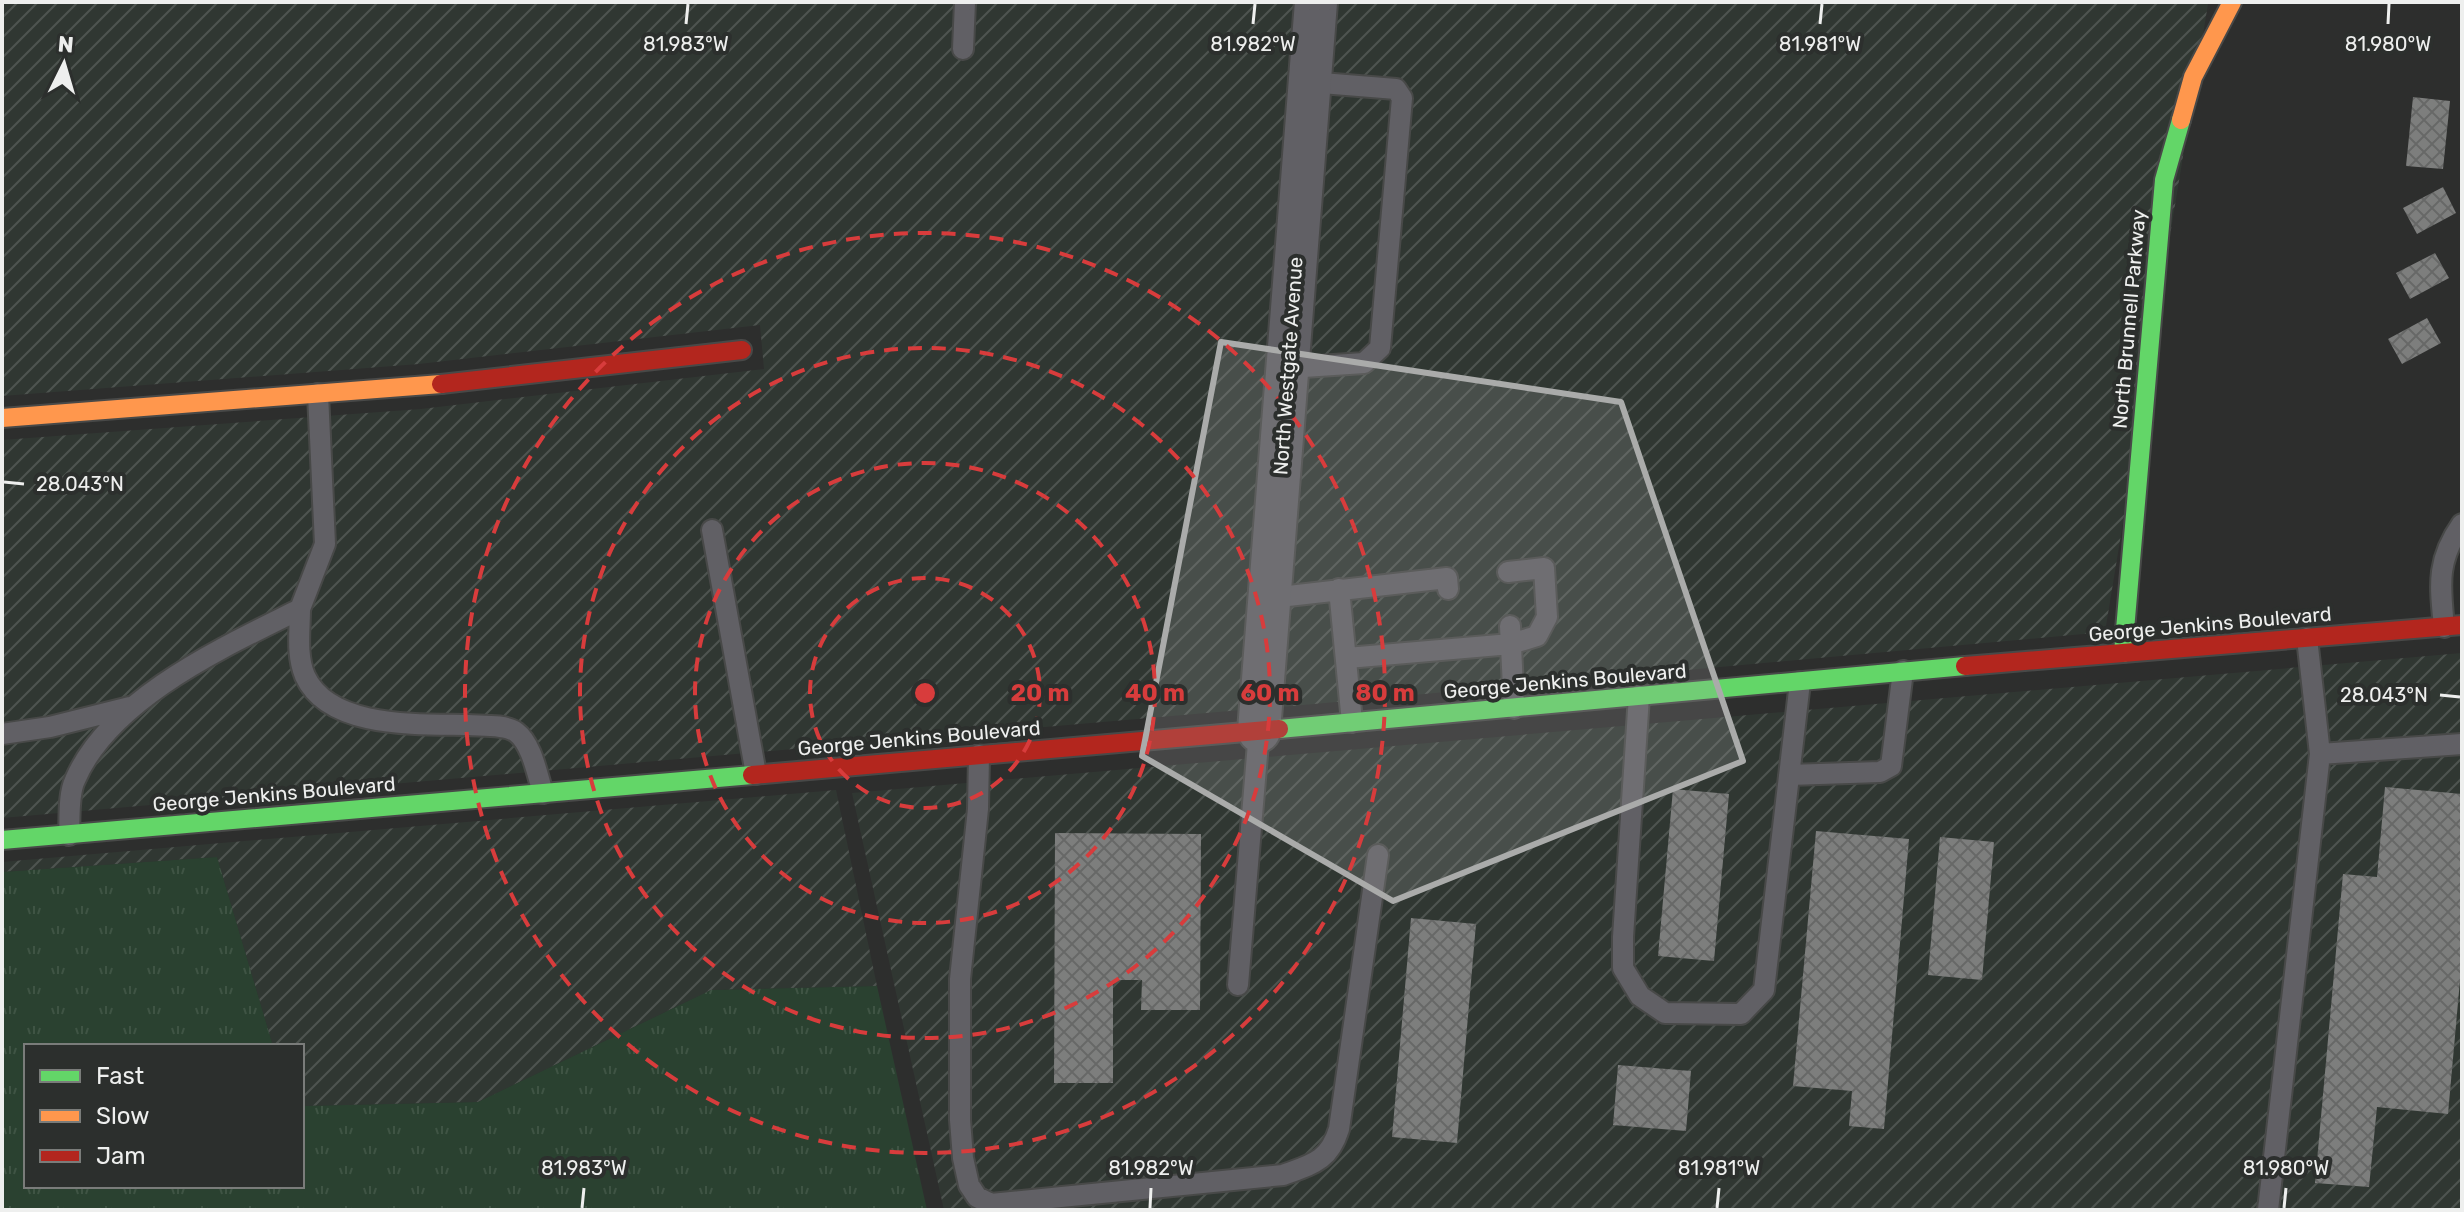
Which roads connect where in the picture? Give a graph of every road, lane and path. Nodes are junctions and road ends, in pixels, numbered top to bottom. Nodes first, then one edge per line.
1 (965, 2) edge
2 (1316, 2) edge
3 (2232, 2) edge
4 (963, 49) dead end
5 (1309, 82) junction
6 (742, 350) dead end
7 (1288, 368) junction
8 (318, 394) junction
9 (2, 418) edge
10 (2462, 509) edge
11 (2462, 524) edge
12 (712, 530) dead end
13 (1501, 576) dead end
14 (1339, 589) junction
15 (1448, 589) dead end
16 (1270, 598) junction
17 (300, 609) junction
18 (2453, 626) edge
19 (1511, 635) junction
20 (2307, 638) junction
21 (2123, 653) junction
22 (1347, 658) junction
23 (1903, 671) junction
24 (1800, 682) junction
25 (1639, 696) junction
26 (134, 706) junction
27 (1514, 708) junction
28 (1352, 722) junction
29 (1259, 731) junction
30 (2, 734) edge
31 (2462, 744) edge
32 (2320, 754) junction
33 (979, 755) junction
34 (756, 774) junction
35 (1789, 775) junction
36 (543, 793) junction
37 (69, 835) junction
38 (2, 840) edge
39 (1378, 855) dead end
40 (1238, 985) dead end
41 (2268, 1210) edge

1 - 4 lane
2 - 5 street, North Westgate Avenue
3 - 21 main road, North Brunnell Parkway
5 - 7 street, North Westgate Avenue
5 - 7 lane
6 - 8 main road
7 - 16 street, North Westgate Avenue
8 - 9 main road
8 - 17 lane
10 - 11 lane
11 - 18 lane
12 - 34 lane
13 - 19 lane
14 - 15 lane
14 - 16 lane
14 - 22 lane
16 - 29 street, North Westgate Avenue
17 - 26 lane
17 - 36 lane
18 - 20 main road, George Jenkins Boulevard
19 - 22 lane
19 - 27 lane
20 - 21 main road, George Jenkins Boulevard
20 - 32 lane
21 - 23 main road, George Jenkins Boulevard
22 - 28 lane
23 - 24 main road, George Jenkins Boulevard
23 - 35 lane
24 - 25 main road, George Jenkins Boulevard
24 - 35 lane
25 - 27 main road, George Jenkins Boulevard
25 - 35 lane
26 - 30 lane
26 - 37 lane
27 - 28 main road, George Jenkins Boulevard
28 - 29 main road, George Jenkins Boulevard
29 - 33 main road, George Jenkins Boulevard
29 - 40 lane
31 - 32 lane
32 - 41 lane
33 - 34 main road, George Jenkins Boulevard
33 - 39 lane
34 - 36 main road, George Jenkins Boulevard
36 - 37 main road, George Jenkins Boulevard
37 - 38 main road, George Jenkins Boulevard

